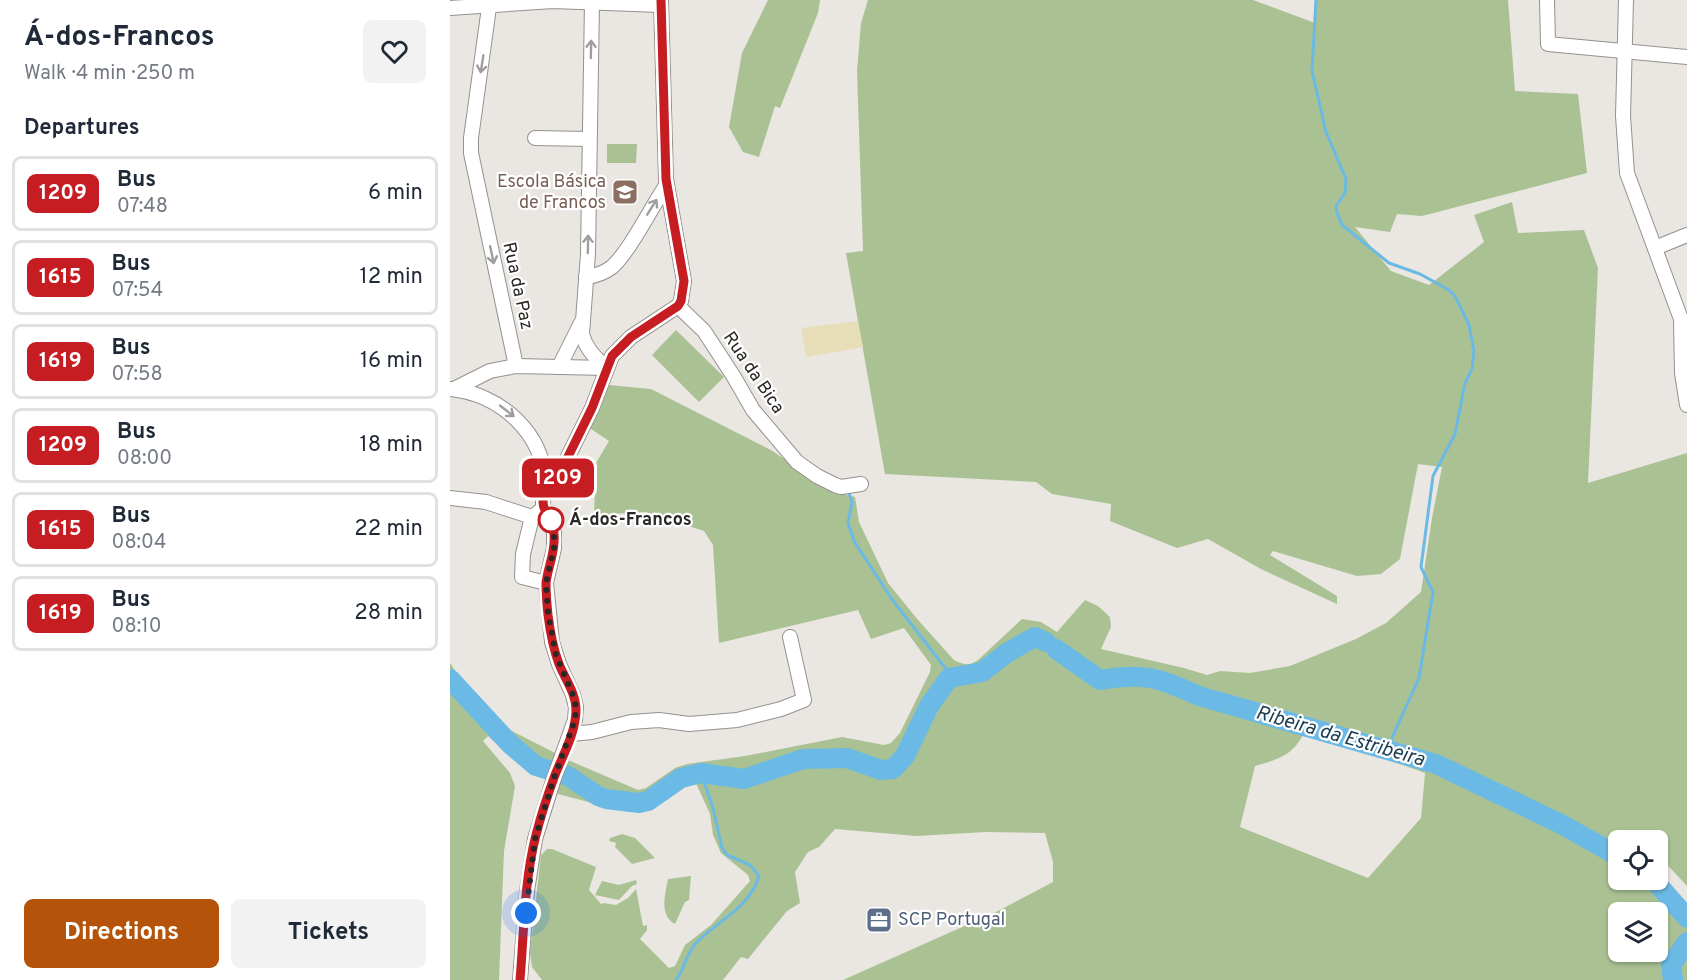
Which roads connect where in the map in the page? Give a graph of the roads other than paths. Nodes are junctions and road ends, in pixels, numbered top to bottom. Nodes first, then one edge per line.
1 (1547, 0) edge
2 (1626, 0) edge
3 (591, 2) junction
4 (489, 3) edge
5 (661, 3) edge
6 (450, 8) edge
7 (1623, 51) junction
8 (1687, 57) edge
9 (535, 138) dead end
10 (589, 139) junction
11 (667, 184) junction
12 (1687, 235) edge
13 (1655, 248) junction
14 (586, 277) junction
15 (678, 306) junction
16 (1684, 318) edge
17 (581, 323) junction
18 (516, 366) junction
19 (559, 367) junction
20 (606, 368) junction
21 (452, 389) edge
22 (1687, 400) edge
23 (861, 484) dead end
24 (550, 485) junction
25 (450, 498) edge
26 (537, 513) junction
27 (546, 583) junction
28 (790, 637) dead end
29 (571, 734) junction
30 (521, 979) edge

1 - 7 street
2 - 7 street
3 - 4 street
3 - 5 street
10 -> 3 street
4 - 6 street
4 -> 18 street, Rua da Paz
5 - 11 street
7 - 8 street
7 - 13 street
9 - 10 street
14 -> 10 street
14 -> 11 street
11 - 15 street
12 - 13 street
13 - 16 street
14 - 17 street
15 - 20 street
15 - 23 street, Rua da Bica
16 - 22 street
17 - 19 street
17 - 20 street
18 - 19 street
18 - 21 street
19 - 20 street
20 - 24 street
21 -> 24 street
24 - 26 street
25 - 26 street
26 - 27 street
26 - 27 street
27 - 29 street
28 - 29 street
29 - 30 street

